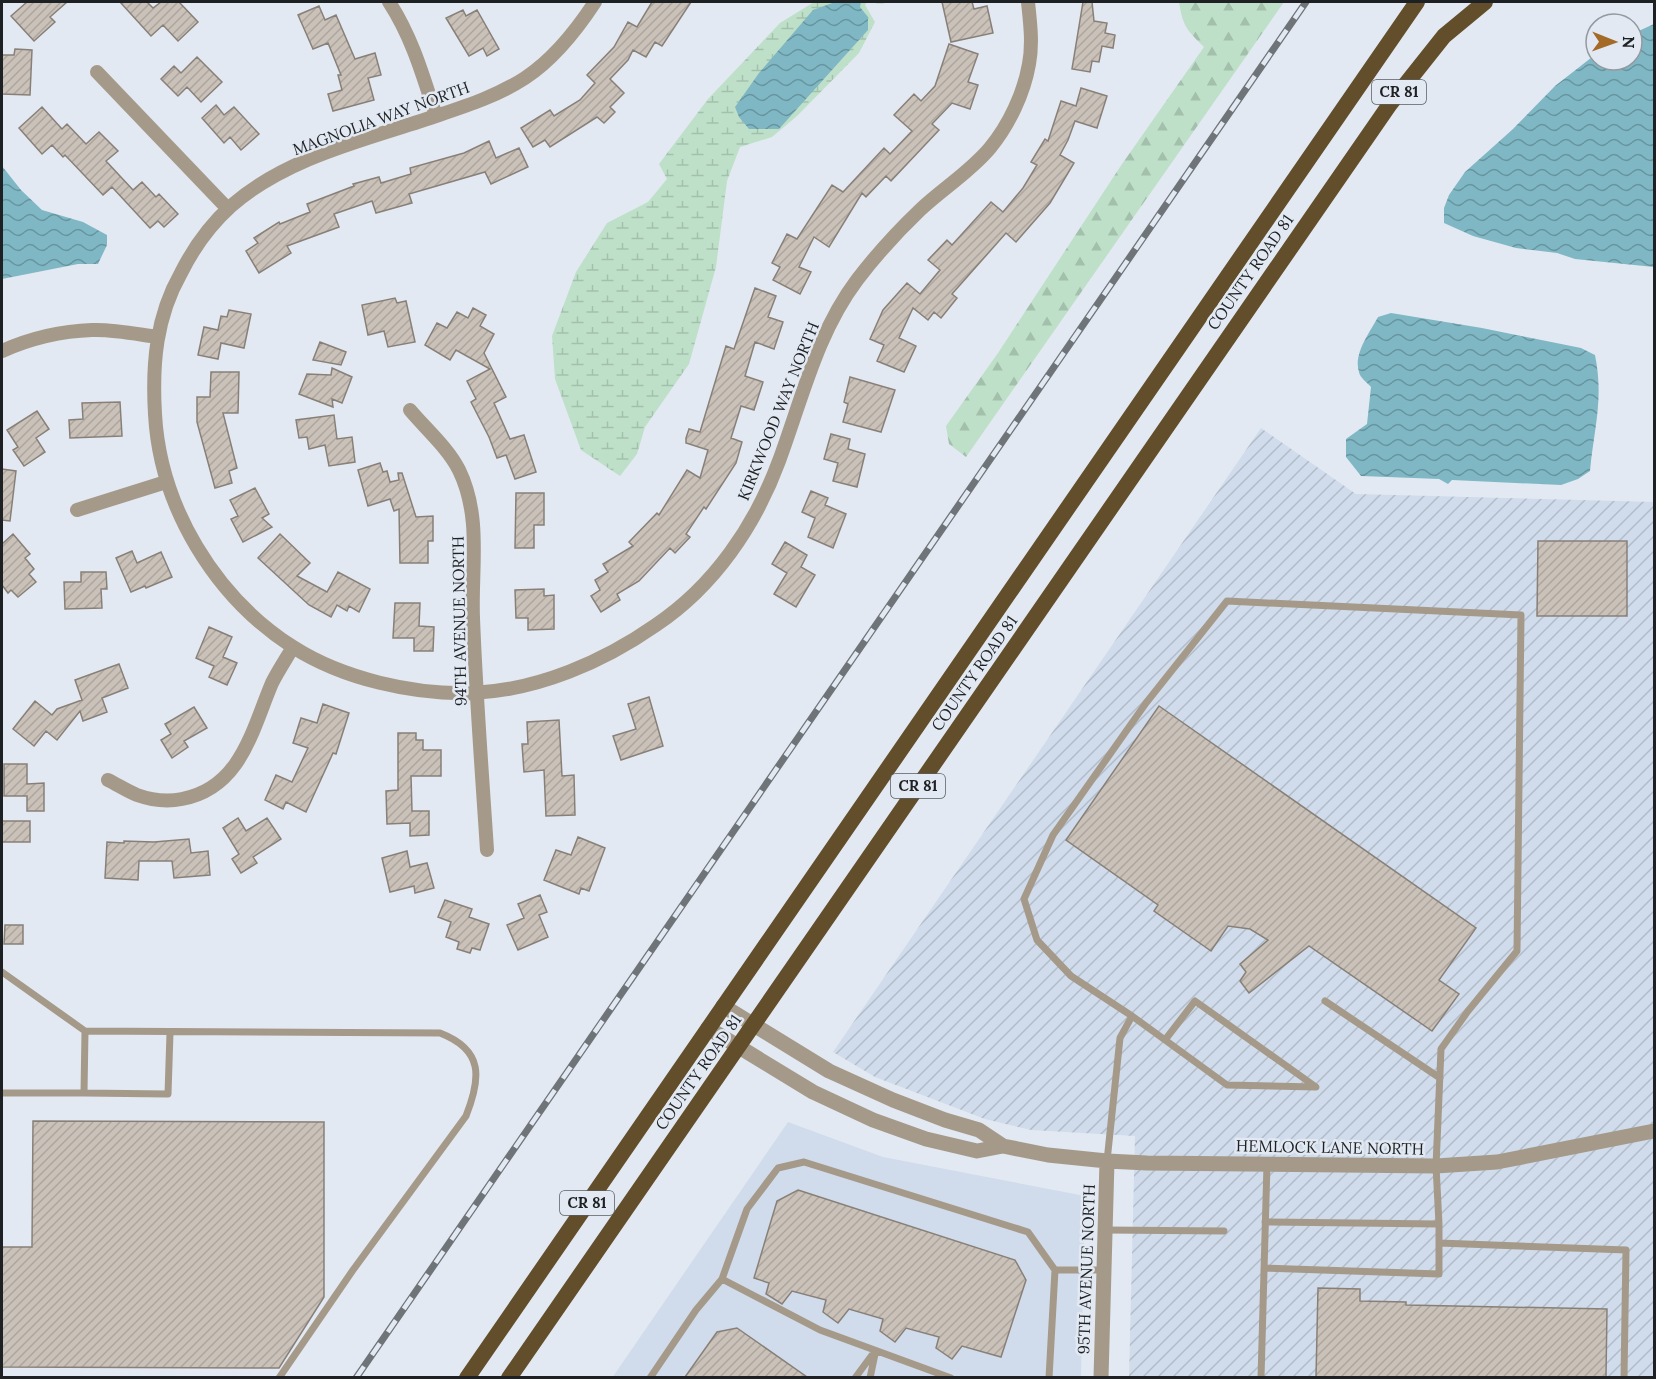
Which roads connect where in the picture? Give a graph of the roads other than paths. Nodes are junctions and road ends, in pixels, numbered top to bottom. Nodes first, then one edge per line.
1 (389, 2) edge
2 (595, 2) edge
3 (1028, 2) edge
4 (1417, 2) edge
5 (1485, 2) edge
6 (97, 72) dead end
7 (436, 116) junction
8 (228, 209) junction
9 (157, 337) junction
10 (2, 351) edge
11 (410, 411) dead end
12 (166, 482) junction
13 (77, 510) dead end
14 (292, 647) junction
15 (477, 693) junction
16 (108, 780) dead end
17 (487, 850) dead end
18 (2, 972) edge
19 (1325, 1001) dead end
20 (723, 1006) junction
21 (1132, 1016) junction
22 (753, 1026) junction
23 (708, 1028) junction
24 (85, 1031) junction
25 (170, 1033) junction
26 (1164, 1040) junction
27 (738, 1046) junction
28 (1440, 1078) junction
29 (2, 1093) edge
30 (84, 1093) junction
31 (1654, 1131) edge
32 (1003, 1146) junction
33 (1107, 1161) junction
34 (1267, 1164) junction
35 (1436, 1166) junction
36 (1265, 1222) junction
37 (1439, 1224) junction
38 (1105, 1230) junction
39 (1224, 1232) dead end
40 (1439, 1243) junction
41 (1264, 1268) junction
42 (1055, 1269) junction
43 (1104, 1270) junction
44 (722, 1279) junction
45 (875, 1351) junction
46 (279, 1377) edge
47 (467, 1377) edge
48 (509, 1377) edge
49 (650, 1377) edge
50 (855, 1377) edge
51 (870, 1377) edge
52 (951, 1377) edge
53 (1049, 1377) edge
54 (1101, 1377) edge
55 (1262, 1377) edge
56 (1624, 1377) edge

1 - 7 street
2 - 7 street, MAGNOLIA WAY NORTH
3 - 15 street, KIRKWOOD WAY NORTH
4 - 20 highway, COUNTY ROAD 81 / CR 81
5 - 22 highway, COUNTY ROAD 81 / CR 81
6 - 8 street
7 - 8 street, MAGNOLIA WAY NORTH
8 - 9 street, MAGNOLIA WAY NORTH
9 - 10 street
9 - 12 street, KIRKWOOD WAY NORTH
11 - 15 street, 94TH AVENUE NORTH
12 - 13 street
12 - 14 street, KIRKWOOD WAY NORTH
14 - 15 street, KIRKWOOD WAY NORTH
14 - 16 street
15 - 17 street, 94TH AVENUE NORTH
18 - 24 lane
19 - 28 lane
20 - 22 street, HEMLOCK LANE NORTH
20 - 23 highway, COUNTY ROAD 81 / CR 81
21 - 26 lane
21 - 28 lane
21 - 33 lane
22 - 27 highway, COUNTY ROAD 81 / CR 81
22 - 32 street, HEMLOCK LANE NORTH
23 - 27 street, HEMLOCK LANE NORTH
23 - 47 highway, COUNTY ROAD 81 / CR 81
24 - 25 lane
24 - 30 lane
25 - 30 lane
25 - 46 lane
26 - 26 lane
27 - 32 street, HEMLOCK LANE NORTH
27 - 48 highway, COUNTY ROAD 81 / CR 81
28 - 35 lane
29 - 30 lane
31 - 35 street, HEMLOCK LANE NORTH
32 - 33 street, HEMLOCK LANE NORTH
33 - 34 street, HEMLOCK LANE NORTH
33 - 38 street, 95TH AVENUE NORTH
34 - 35 street, HEMLOCK LANE NORTH
34 - 36 lane
35 - 37 lane
36 - 37 lane
36 - 41 lane
37 - 40 lane
38 - 39 lane
38 - 43 street, 95TH AVENUE NORTH
40 - 41 lane
40 - 56 lane
41 - 55 lane
42 - 43 lane
42 - 44 lane
42 - 53 lane
43 - 54 street, 95TH AVENUE NORTH
44 - 45 lane
44 - 49 lane
45 - 50 lane
45 - 51 lane
45 - 52 lane

